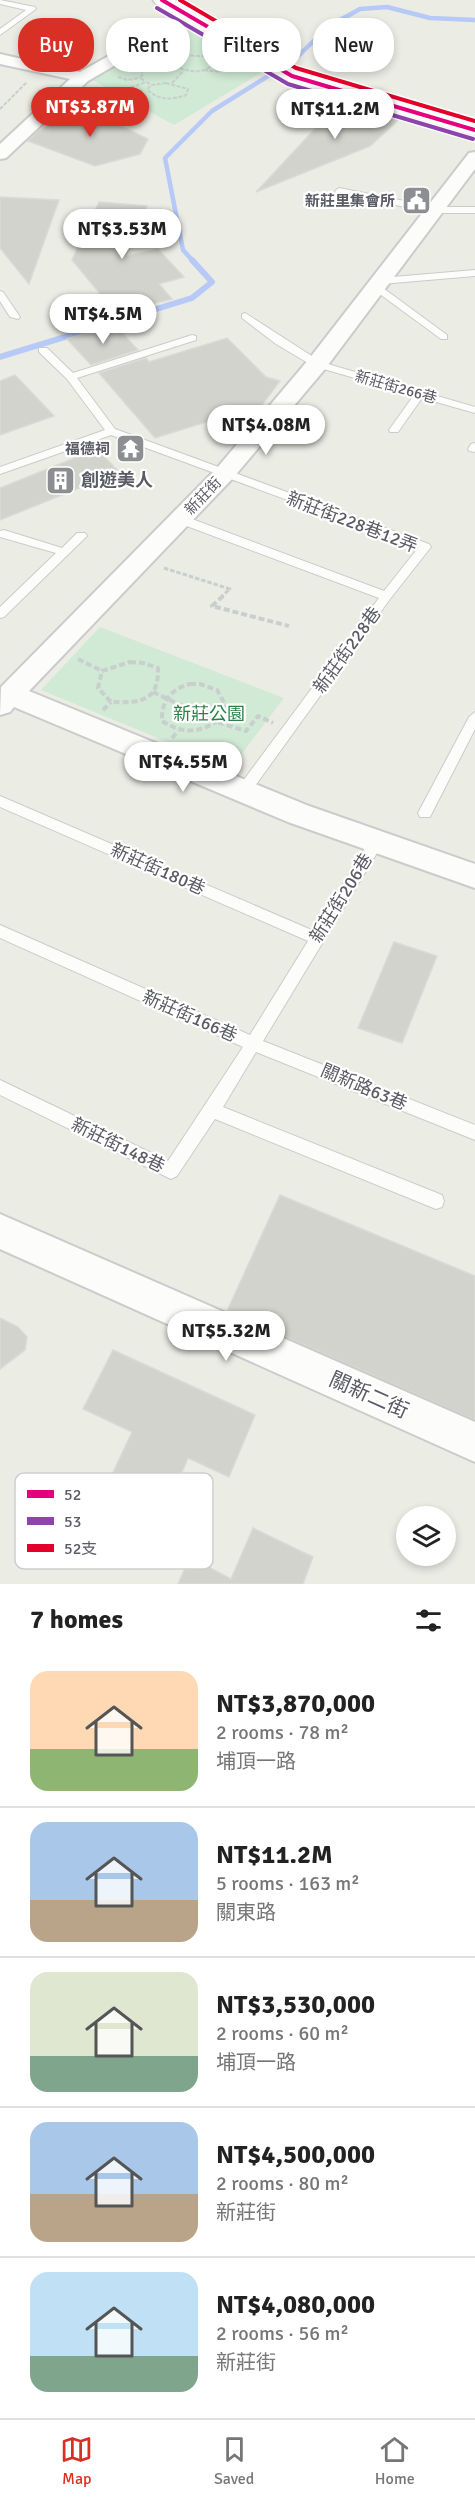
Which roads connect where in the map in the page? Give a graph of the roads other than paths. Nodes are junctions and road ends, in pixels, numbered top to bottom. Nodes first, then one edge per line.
1 (162, 0) edge
2 (0, 2) edge
3 (189, 16) junction
4 (0, 33) edge
5 (0, 59) edge
6 (82, 77) junction
7 (475, 130) edge
8 (0, 154) edge
9 (475, 157) edge
10 (339, 191) dead end
11 (435, 210) junction
12 (475, 210) edge
13 (475, 273) edge
14 (378, 284) junction
15 (0, 294) edge
16 (245, 316) dead end
17 (15, 317) dead end
18 (444, 337) dead end
19 (192, 338) dead end
20 (43, 350) dead end
21 (317, 364) junction
22 (71, 377) junction
23 (420, 394) junction
24 (475, 410) edge
25 (394, 430) dead end
26 (111, 431) junction
27 (0, 471) edge
28 (225, 473) junction
29 (180, 519) junction
30 (4, 534) dead end
31 (81, 536) dead end
32 (64, 552) junction
33 (386, 596) junction
34 (0, 614) edge
35 (5, 700) edge
36 (475, 717) edge
37 (242, 793) junction
38 (0, 801) edge
39 (424, 813) dead end
40 (375, 844) junction
41 (475, 876) edge
42 (0, 931) edge
43 (316, 938) junction
44 (253, 1044) junction
45 (0, 1087) edge
46 (212, 1110) junction
47 (475, 1133) edge
48 (436, 1201) dead end
49 (0, 1231) edge
50 (475, 1442) edge

1 - 3 street
2 - 4 lane
3 - 6 street
3 - 7 street
5 - 6 street
6 - 8 street
9 - 11 street, 新莊街
10 - 11 lane
11 - 12 lane
11 - 14 street, 新莊街
13 - 14 lane
14 - 18 lane
14 - 21 street, 新莊街
15 - 17 lane
16 - 21 lane, 新莊街266巷
19 - 22 lane
20 - 22 lane
21 - 23 lane, 新莊街266巷
21 - 28 street, 新莊街
22 - 26 lane
23 - 24 lane, 新莊街266巷
23 - 25 lane
26 - 27 lane
26 - 28 lane
28 - 29 street, 新莊街
28 - 33 lane, 新莊街228巷12弄
29 - 33 lane, 新莊街228巷
29 - 35 street, 新莊街
30 - 32 lane
31 - 32 lane
32 - 34 lane
33 - 37 lane, 新莊街228巷
35 - 37 street, 新莊街206巷
36 - 39 lane
37 - 40 street, 新莊街206巷
38 - 43 lane, 新莊街180巷
40 - 41 street
40 - 43 lane, 新莊街206巷
42 - 44 lane, 新莊街166巷
43 - 44 lane, 新莊街206巷
44 - 46 lane, 新莊街166巷
44 - 47 lane, 關新路63巷
45 - 46 lane, 新莊街148巷
46 - 48 lane
49 - 50 street, 關新二街

